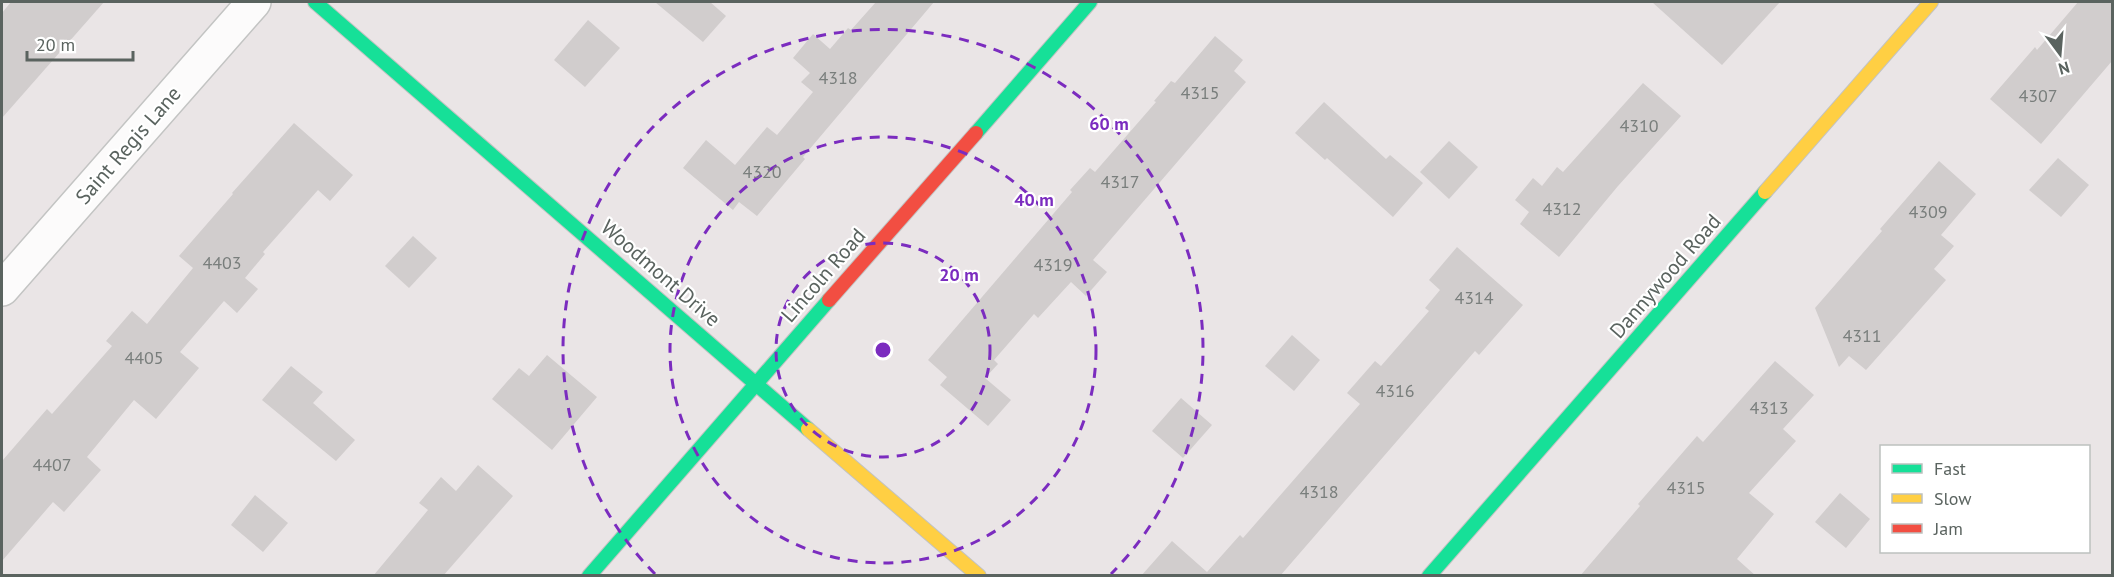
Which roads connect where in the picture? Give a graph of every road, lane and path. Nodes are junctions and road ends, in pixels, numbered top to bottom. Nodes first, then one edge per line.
1 (254, 2) edge
2 (315, 2) edge
3 (1090, 2) edge
4 (1931, 2) edge
5 (2, 289) edge
6 (757, 383) junction
7 (589, 576) edge
8 (979, 576) edge
9 (1430, 576) edge

1 - 5 street, Saint Regis Lane
2 - 6 street, Woodmont Drive
3 - 6 street, Lincoln Road
4 - 9 street, Dannywood Road
6 - 7 street, Lincoln Road
6 - 8 street, Woodmont Drive

